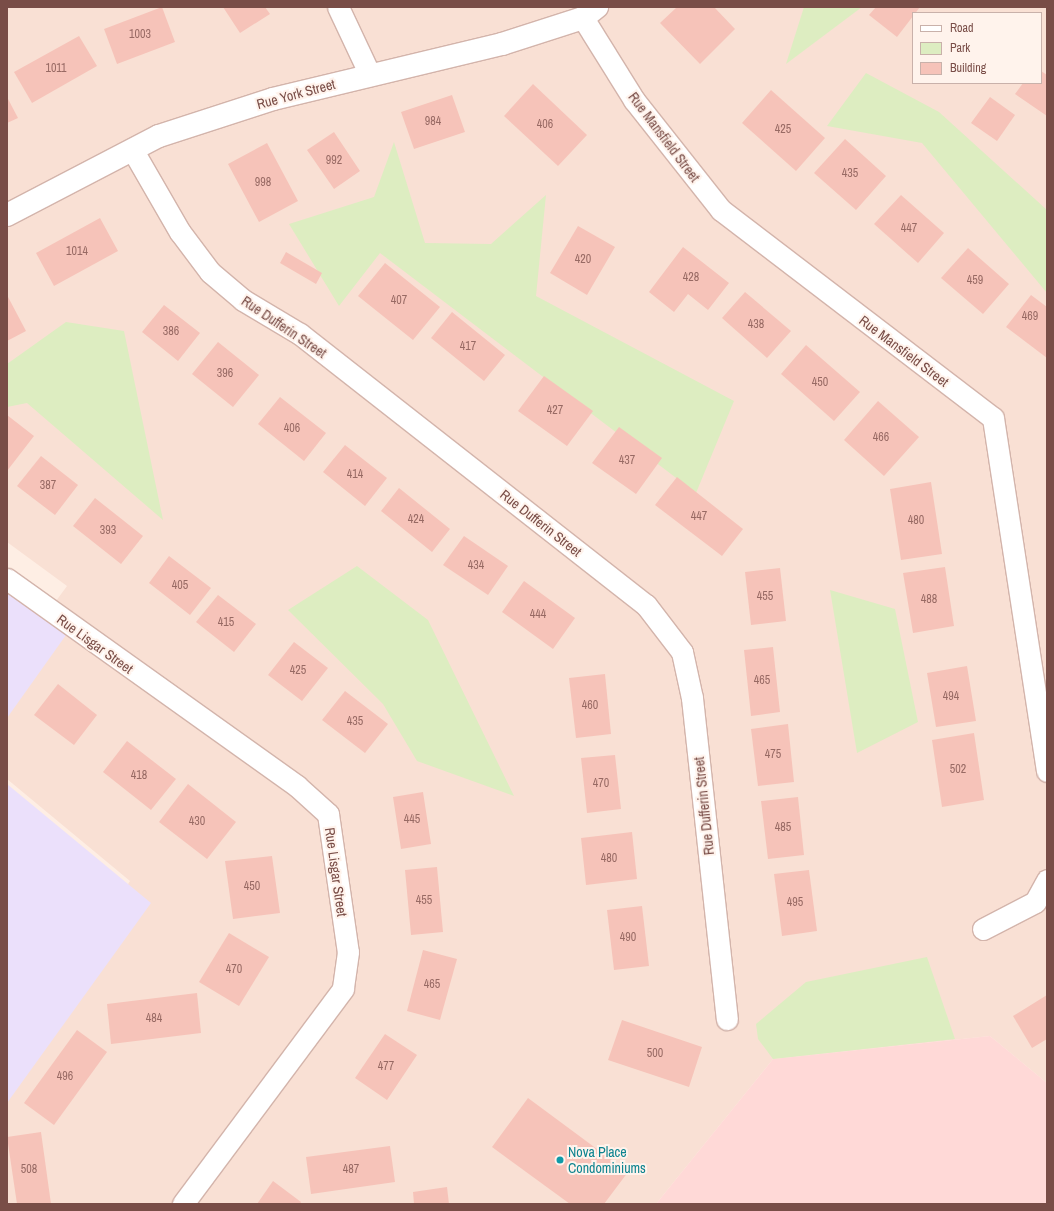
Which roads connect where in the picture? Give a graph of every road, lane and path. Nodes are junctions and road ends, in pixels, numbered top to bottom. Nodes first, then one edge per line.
1 (338, 7) edge
2 (590, 12) edge
3 (370, 75) junction
4 (132, 149) junction
5 (7, 215) edge
6 (7, 579) edge
7 (1047, 771) edge
8 (1047, 880) edge
9 (983, 929) dead end
10 (727, 1019) dead end
11 (183, 1204) edge

1 - 3 street
2 - 3 street, Rue York Street
2 - 7 street, Rue Mansfield Street
3 - 4 street, Rue York Street
4 - 5 street, Rue York Street
4 - 10 street, Rue Dufferin Street
6 - 11 street, Rue Lisgar Street
8 - 9 street

